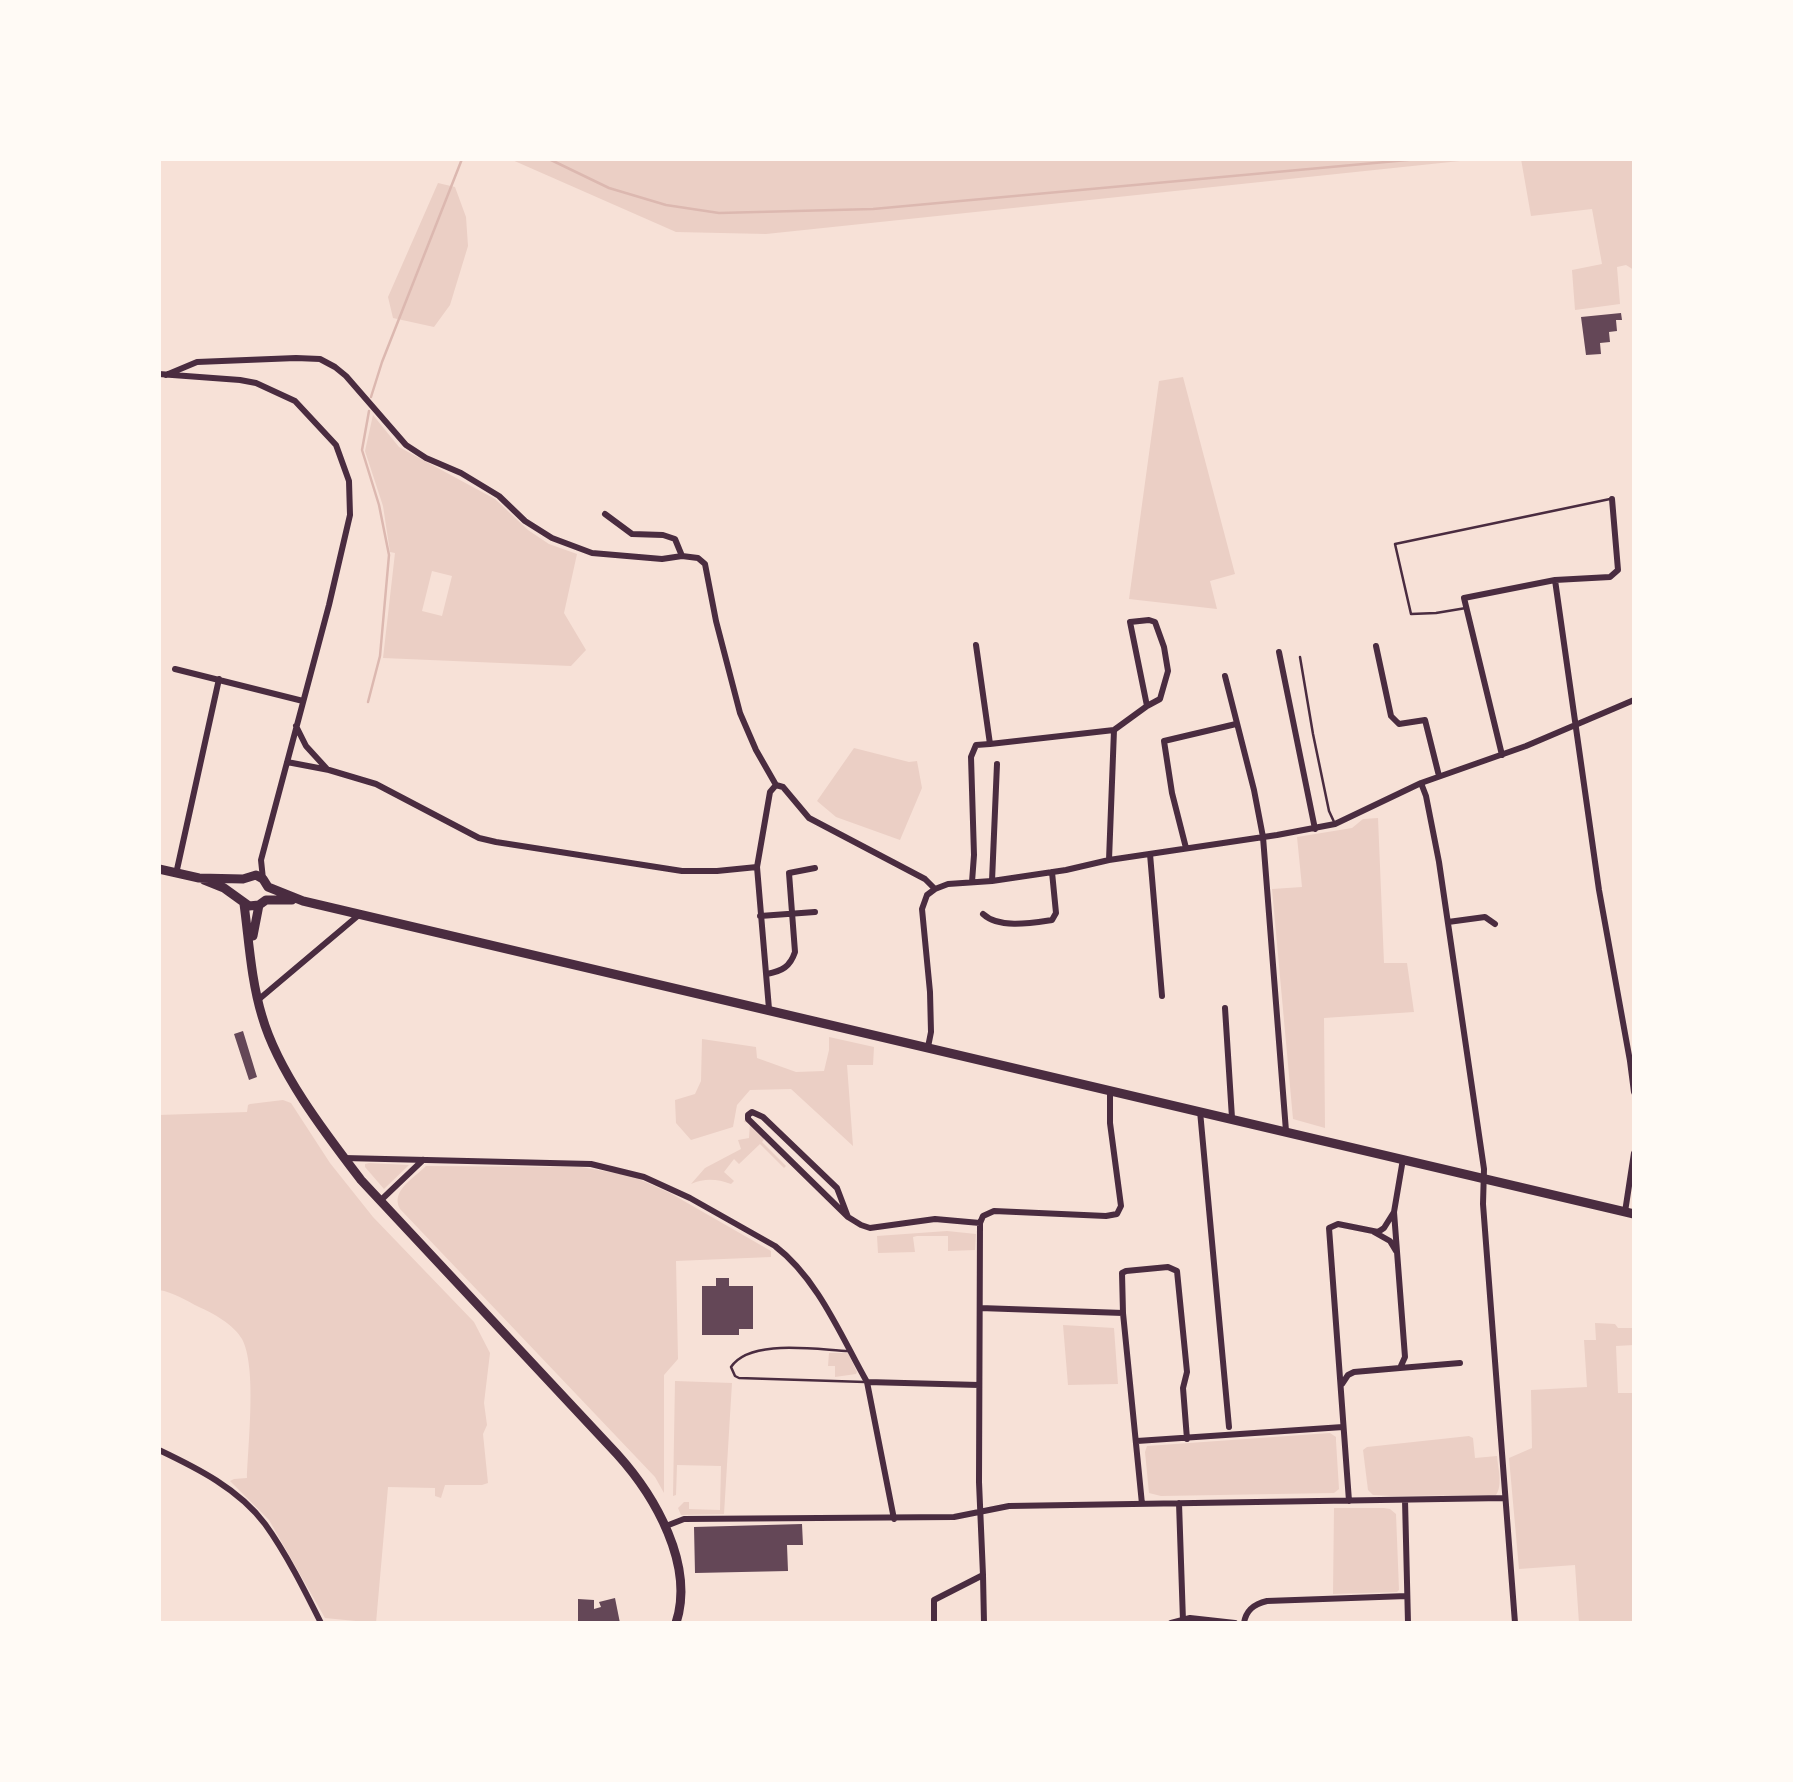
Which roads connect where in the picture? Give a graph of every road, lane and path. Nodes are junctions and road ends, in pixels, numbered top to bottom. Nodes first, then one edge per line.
1 (163, 374) edge
2 (1612, 499) joint
3 (605, 514) dead end
4 (682, 556) junction
5 (1555, 580) junction
6 (1466, 608) junction
7 (976, 645) dead end
8 (1376, 646) dead end
9 (1279, 652) dead end
10 (1300, 657) dead end
11 (176, 669) dead end
12 (1225, 676) dead end
13 (219, 679) junction
14 (1634, 700) edge
15 (303, 701) junction
16 (1147, 706) junction
17 (1236, 723) junction
18 (296, 726) junction
19 (1574, 726) junction
20 (1114, 730) junction
21 (990, 744) junction
22 (1502, 755) junction
23 (287, 762) junction
24 (997, 764) dead end
25 (328, 770) junction
26 (1439, 776) junction
27 (1421, 783) junction
28 (776, 785) junction
29 (1335, 824) junction
30 (1315, 829) junction
31 (1263, 837) junction
32 (1186, 848) junction
33 (1150, 854) junction
34 (261, 860) junction
35 (1109, 860) junction
36 (757, 867) junction
37 (815, 868) dead end
38 (159, 869) edge
39 (1052, 872) junction
40 (176, 874) junction
41 (247, 877) junction
42 (200, 878) junction
43 (992, 881) junction
44 (266, 883) junction
45 (972, 883) junction
46 (934, 889) junction
47 (241, 901) junction
48 (303, 901) junction
49 (263, 902) junction
50 (815, 912) dead end
51 (793, 913) junction
52 (360, 914) junction
53 (983, 914) dead end
54 (761, 916) junction
55 (1448, 922) junction
56 (1496, 923) dead end
57 (252, 959) junction
58 (767, 975) junction
59 (1162, 996) dead end
60 (258, 1000) junction
61 (1225, 1008) dead end
62 (769, 1009) junction
63 (928, 1047) junction
64 (1111, 1090) junction
65 (1634, 1092) edge
66 (1200, 1111) junction
67 (1232, 1118) junction
68 (1286, 1131) junction
69 (1634, 1153) edge
70 (344, 1158) junction
71 (1403, 1158) junction
72 (423, 1160) junction
73 (1483, 1178) junction
74 (380, 1201) junction
75 (1394, 1212) junction
76 (1630, 1213) edge
77 (848, 1217) junction
78 (980, 1223) junction
79 (1374, 1232) junction
80 (1398, 1256) junction
81 (980, 1308) junction
82 (1123, 1313) junction
83 (849, 1351) junction
84 (1340, 1362) junction
85 (1460, 1363) dead end
86 (1400, 1368) junction
87 (1353, 1372) junction
88 (867, 1382) junction
89 (979, 1385) junction
90 (1340, 1389) junction
91 (1228, 1427) dead end
92 (1343, 1427) junction
93 (1187, 1439) junction
94 (1137, 1441) junction
95 (159, 1450) edge
96 (1504, 1499) junction
97 (1405, 1500) junction
98 (1349, 1501) junction
99 (1179, 1503) junction
100 (1142, 1504) junction
101 (981, 1511) junction
102 (894, 1519) junction
103 (666, 1526) junction
104 (983, 1575) junction
105 (1407, 1596) junction
106 (680, 1610) junction
107 (1184, 1621) junction
108 (321, 1623) edge
109 (676, 1623) edge
110 (684, 1623) edge
111 (934, 1623) edge
112 (984, 1623) edge
113 (1171, 1623) edge
114 (1235, 1623) edge
115 (1244, 1623) edge
116 (1408, 1623) edge
117 (1515, 1623) edge

1 - 4 street
1 - 15 street
2 - 5 street
2 - 6 lane
3 - 4 street
4 - 28 street
5 - 6 street
5 - 19 street
6 - 22 street
7 - 21 street
8 - 26 street
9 - 30 street
10 - 29 lane
11 - 13 street
12 - 17 street
13 - 15 street
13 - 40 street
14 - 19 street
15 - 18 street
16 - 16 street
16 - 20 street
17 - 31 street
17 - 32 street
18 - 23 street
18 - 25 street
19 - 22 street
19 - 65 street
20 - 21 street
20 - 35 street
21 - 45 street
22 - 26 street
23 - 25 street
23 - 34 street
24 - 43 street
25 - 36 street
26 - 27 street
27 - 29 street
27 - 55 street
28 - 36 street
28 - 46 street
29 - 30 street
30 - 31 street
31 - 32 street
31 - 68 street
32 - 33 street
33 - 35 street
33 - 59 street
34 - 41 street
34 - 44 street
35 - 39 street
36 - 54 street
37 - 51 street
38 - 40 main road
39 - 43 street
39 - 53 street
40 - 42 main road
41 - 42 main road
41 - 44 main road
41 - 47 main road
42 - 47 main road
43 - 45 street
44 - 48 main road
44 - 49 main road
45 - 46 street
46 - 63 street
47 - 49 main road
47 - 57 main road
48 - 49 main road
48 - 52 main road
49 - 57 main road
50 - 51 street
51 - 54 street
51 - 58 street
52 - 60 street
52 - 62 main road
54 - 58 street
55 - 56 street
55 - 73 street
57 - 60 main road
58 - 62 street
60 - 70 main road
61 - 67 street
62 - 63 main road
63 - 64 main road
64 - 66 main road
64 - 78 street
66 - 67 main road
66 - 91 street
67 - 68 main road
68 - 71 main road
69 - 76 street
70 - 72 street
70 - 74 main road
71 - 73 main road
71 - 75 street
72 - 74 street
72 - 83 street
73 - 76 main road
73 - 96 street
74 - 103 main road
75 - 79 street
75 - 80 street
77 - 77 street
77 - 78 street
78 - 81 street
79 - 80 street
79 - 84 street
80 - 86 street
81 - 82 street
81 - 89 street
82 - 93 street
82 - 94 street
83 - 88 street
83 - 88 lane
84 - 87 street
84 - 90 street
85 - 86 street
86 - 87 street
87 - 90 street
88 - 89 street
88 - 102 street
89 - 101 street
90 - 92 street
92 - 93 street
92 - 98 street
93 - 94 street
94 - 100 street
95 - 108 street
96 - 97 street
96 - 117 street
97 - 98 street
97 - 105 street
98 - 99 street
99 - 100 street
99 - 107 street
100 - 101 street
101 - 102 street
101 - 104 street
102 - 103 street
103 - 106 main road
104 - 111 street
104 - 112 street
105 - 115 street
105 - 116 street
106 - 109 main road
106 - 110 main road
107 - 113 street
107 - 114 street

